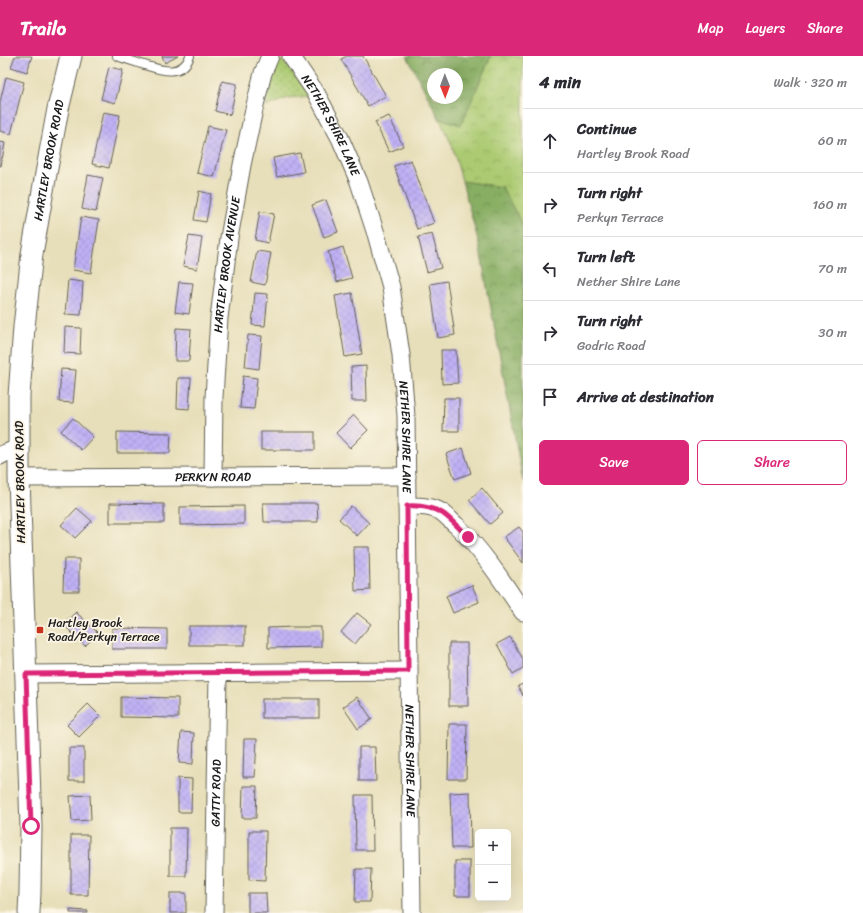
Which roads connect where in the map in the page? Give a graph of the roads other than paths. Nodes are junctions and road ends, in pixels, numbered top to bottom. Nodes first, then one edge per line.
1 (71, 56) edge
2 (117, 56) edge
3 (190, 56) edge
4 (270, 56) edge
5 (291, 56) edge
6 (9, 452) edge
7 (407, 476) junction
8 (213, 477) junction
9 (19, 478) junction
10 (407, 506) junction
11 (523, 612) edge
12 (408, 671) junction
13 (218, 673) junction
14 (26, 674) junction
15 (29, 913) edge
16 (214, 913) edge
17 (412, 913) edge

1 - 6 street, HARTLEY BROOK ROAD
2 - 3 lane
4 - 8 street, HARTLEY BROOK AVENUE
5 - 7 street, NETHER SHIRE LANE
6 - 9 street, HARTLEY BROOK ROAD
7 - 8 street, PERKYN ROAD
7 - 10 street, NETHER SHIRE LANE
8 - 9 street, PERKYN ROAD
9 - 14 street, HARTLEY BROOK ROAD
10 - 11 street
10 - 12 street, NETHER SHIRE LANE
12 - 13 street
12 - 17 street, NETHER SHIRE LANE
13 - 14 street
13 - 16 street, GATTY ROAD
14 - 15 street, HARTLEY BROOK ROAD

